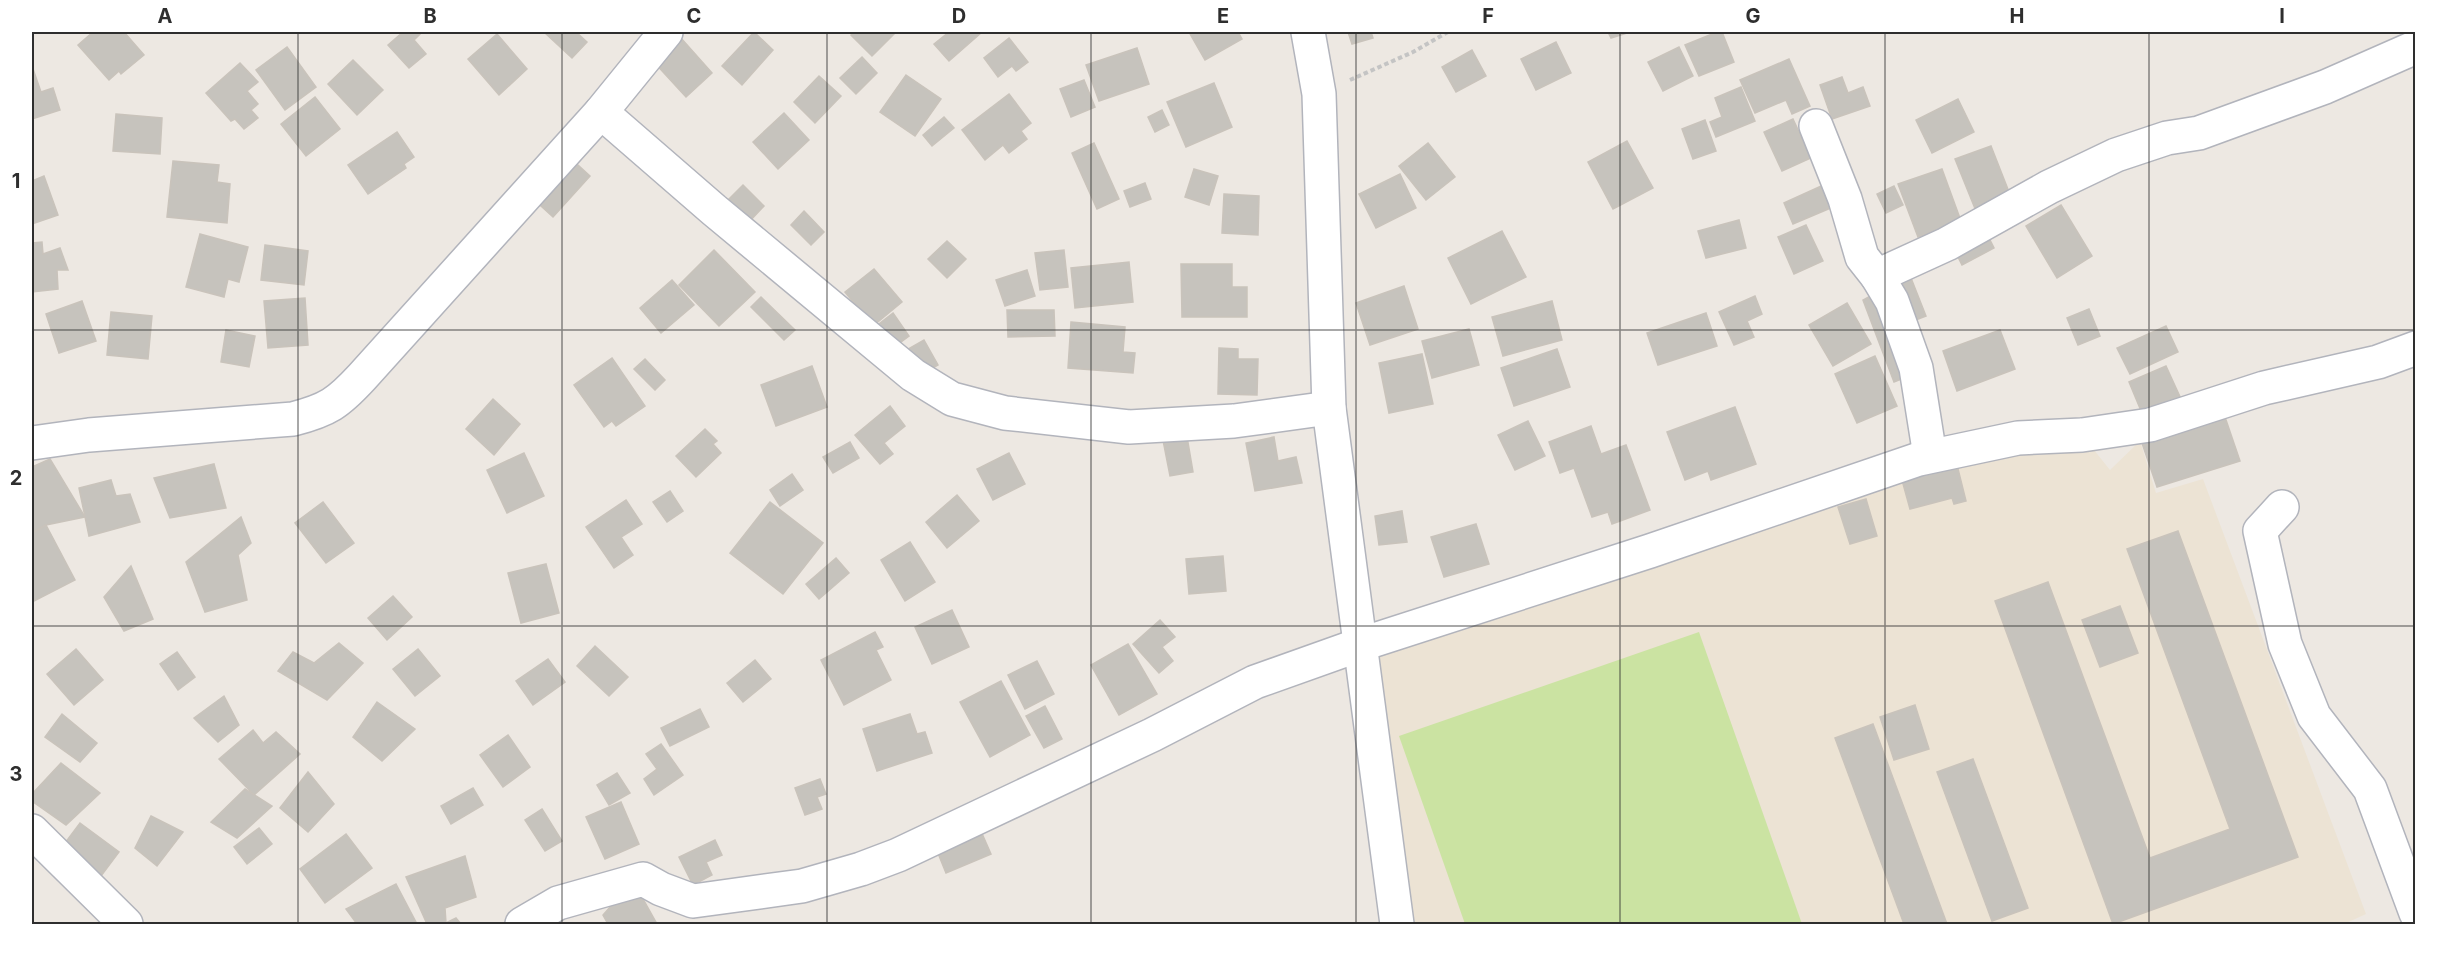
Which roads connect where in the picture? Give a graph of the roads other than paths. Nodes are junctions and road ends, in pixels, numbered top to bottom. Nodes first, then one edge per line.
1 (666, 32) edge
2 (1308, 32) edge
3 (2415, 47) edge
4 (601, 112) junction
5 (1816, 126) dead end
6 (1877, 276) junction
7 (2415, 348) edge
8 (1329, 408) junction
9 (32, 442) edge
10 (1930, 456) junction
11 (2282, 507) dead end
12 (1359, 645) junction
13 (32, 831) edge
14 (695, 913) edge
15 (2415, 913) edge
16 (126, 924) edge
17 (522, 924) edge
18 (1397, 924) edge

1 - 4 street
2 - 8 street
3 - 6 street
4 - 8 street
4 - 9 street
5 - 6 street
6 - 10 street
7 - 10 street
8 - 12 street
10 - 12 street
11 - 15 street
12 - 14 street
12 - 18 street
13 - 16 street
14 - 17 street

